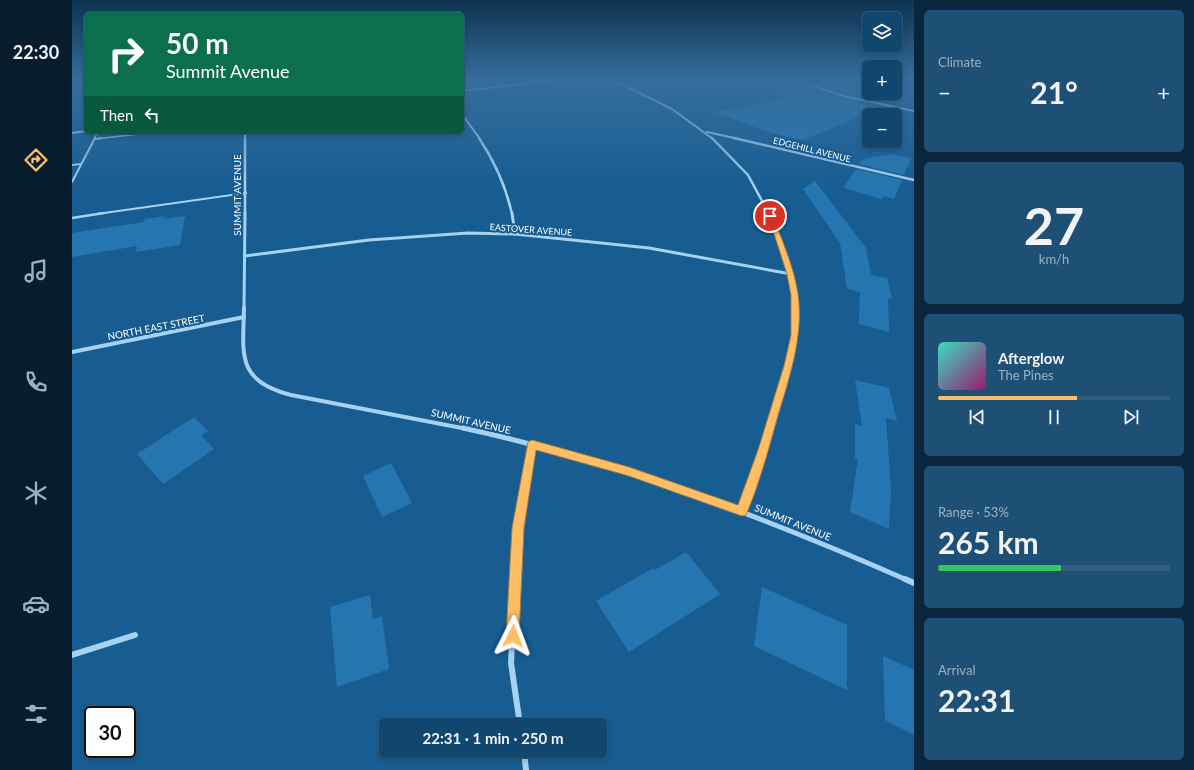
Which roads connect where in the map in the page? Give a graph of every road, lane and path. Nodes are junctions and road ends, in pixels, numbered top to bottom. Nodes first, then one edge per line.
1 (680, 115) edge
2 (464, 117) edge
3 (84, 131) edge
4 (707, 132) junction
5 (72, 133) edge
6 (97, 134) edge
7 (139, 134) edge
8 (244, 134) edge
9 (95, 139) junction
10 (81, 164) junction
11 (72, 165) edge
12 (914, 180) edge
13 (72, 182) edge
14 (246, 193) junction
15 (72, 218) edge
16 (515, 234) junction
17 (245, 256) junction
18 (791, 274) junction
19 (244, 317) junction
20 (72, 352) edge
21 (532, 444) junction
22 (742, 511) junction
23 (914, 583) edge
24 (135, 635) dead end
25 (72, 655) edge
26 (519, 718) edge
27 (525, 758) edge
28 (526, 770) edge

1 - 4 street
2 - 16 street
3 - 5 street
4 - 12 street, EDGEHILL AVENUE
4 - 18 street
6 - 9 lane
7 - 9 lane
8 - 14 street, SUMMIT AVENUE
9 - 10 lane
10 - 11 lane
10 - 13 lane
14 - 15 lane
14 - 17 street, SUMMIT AVENUE
16 - 17 street, EASTOVER AVENUE
16 - 18 street, EASTOVER AVENUE
17 - 19 street, SUMMIT AVENUE
18 - 22 street
19 - 20 street, NORTH EAST STREET
19 - 21 street, SUMMIT AVENUE
21 - 22 street, SUMMIT AVENUE
21 - 26 street
22 - 23 street, SUMMIT AVENUE
24 - 25 street
27 - 28 street

